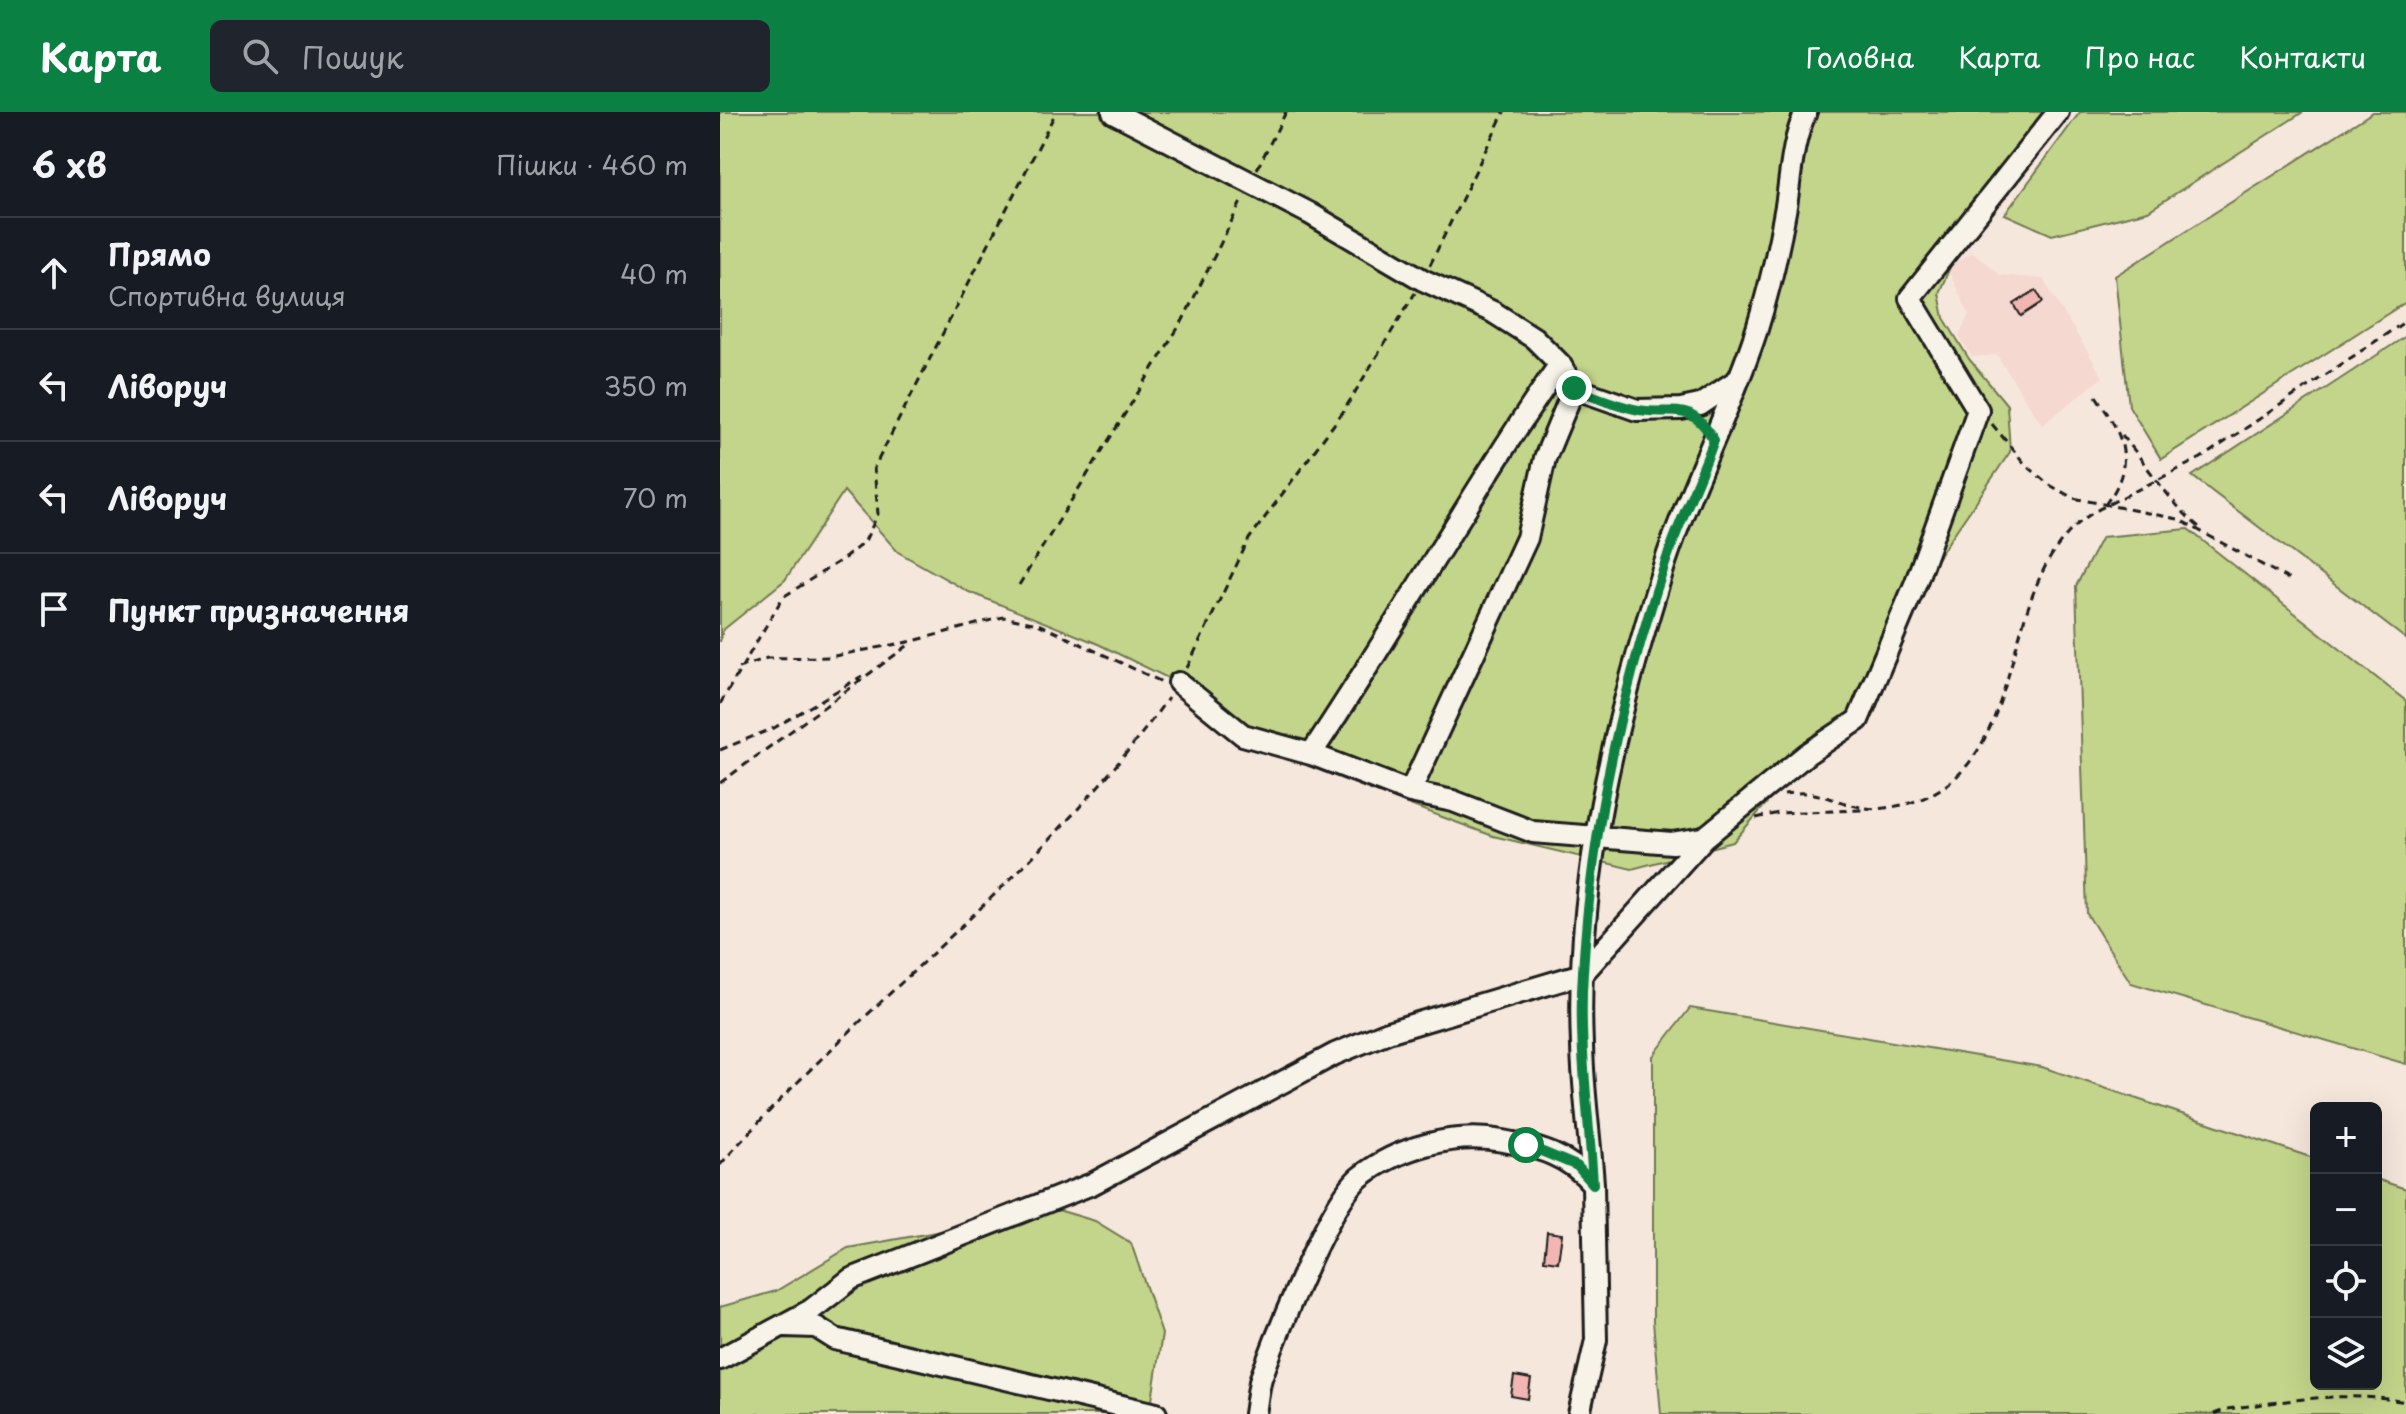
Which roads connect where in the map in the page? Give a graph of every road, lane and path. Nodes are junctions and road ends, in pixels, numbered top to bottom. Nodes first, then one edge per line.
1 (1056, 112) edge
2 (1113, 112) edge
3 (1286, 112) edge
4 (1504, 112) edge
5 (1806, 112) edge
6 (2058, 112) edge
7 (1251, 182) junction
8 (1423, 280) junction
9 (2406, 321) edge
10 (1560, 364) junction
11 (1742, 376) junction
12 (1574, 388) junction
13 (2096, 396) dead end
14 (1681, 409) junction
15 (1978, 410) junction
16 (2122, 435) junction
17 (1714, 440) junction
18 (2159, 480) junction
19 (2105, 506) junction
20 (2203, 530) junction
21 (2290, 580) dead end
22 (1019, 585) dead end
23 (913, 641) junction
24 (738, 668) junction
25 (868, 673) junction
26 (1179, 683) junction
27 (720, 704) edge
28 (720, 750) edge
29 (1311, 754) junction
30 (720, 783) edge
31 (1410, 792) junction
32 (1778, 794) dead end
33 (1867, 809) junction
34 (1747, 821) dead end
35 (1704, 838) junction
36 (1594, 839) junction
37 (1582, 974) junction
38 (720, 1165) edge
39 (1593, 1184) junction
40 (785, 1326) junction
41 (720, 1359) edge
42 (2406, 1402) edge
43 (1156, 1414) edge
44 (1255, 1414) edge
45 (1579, 1414) edge
46 (2214, 1414) edge

1 - 24 path
2 - 7 street
3 - 7 path
4 - 8 path
5 - 11 street
6 - 15 street
7 - 8 street
7 - 22 path
8 - 10 street
8 - 26 path
9 - 18 path
10 - 12 street
10 - 29 street
11 - 14 street
11 - 17 street
12 - 14 street
12 - 31 street
13 - 16 path
14 - 17 street
15 - 19 path
15 - 35 street
16 - 18 path
16 - 19 path
17 - 36 street
18 - 19 path
18 - 20 path
19 - 20 path
19 - 33 path
20 - 21 path
23 - 24 path
23 - 25 path
23 - 26 path
24 - 27 path
25 - 28 path
25 - 30 path
26 - 29 street
26 - 38 path
29 - 31 street
31 - 36 street
32 - 33 path
33 - 34 path
35 - 36 street
35 - 37 street
36 - 37 street
37 - 39 street
37 - 40 street
39 - 44 street
39 - 45 street
40 - 41 street
40 - 43 street
42 - 46 path

